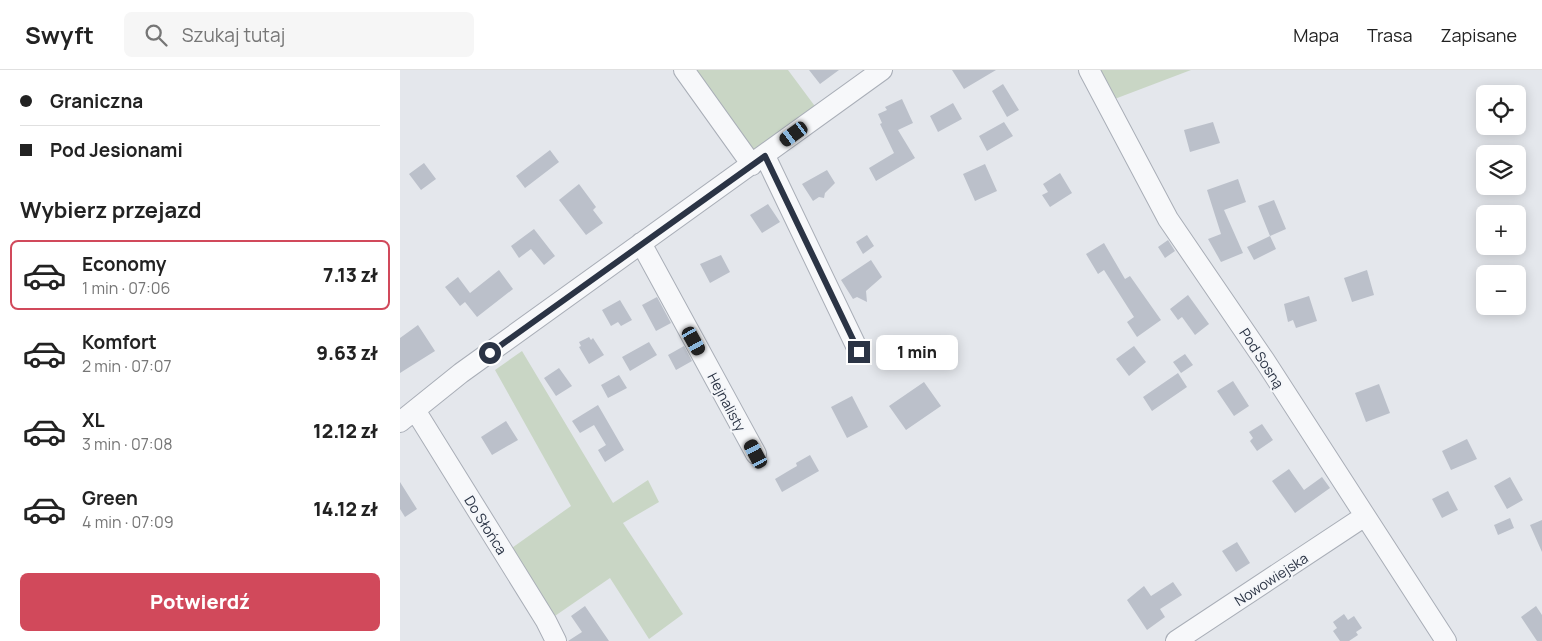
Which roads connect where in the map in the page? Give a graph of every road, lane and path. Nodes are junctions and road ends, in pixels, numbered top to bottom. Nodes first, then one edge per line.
1 (684, 70) edge
2 (882, 70) edge
3 (1089, 70) edge
4 (758, 160) junction
5 (641, 243) junction
6 (859, 352) dead end
7 (407, 416) edge
8 (756, 454) dead end
9 (1365, 516) junction
10 (556, 641) edge
11 (1176, 641) edge
12 (1446, 641) edge

1 - 4 street
2 - 4 street
3 - 9 street, Pod Sosną
4 - 5 street
4 - 6 street
5 - 7 street
5 - 8 street, Hejnalisty
7 - 10 street, Do Słońca
9 - 11 street, Nowowiejska
9 - 12 street, Pod Sosną

